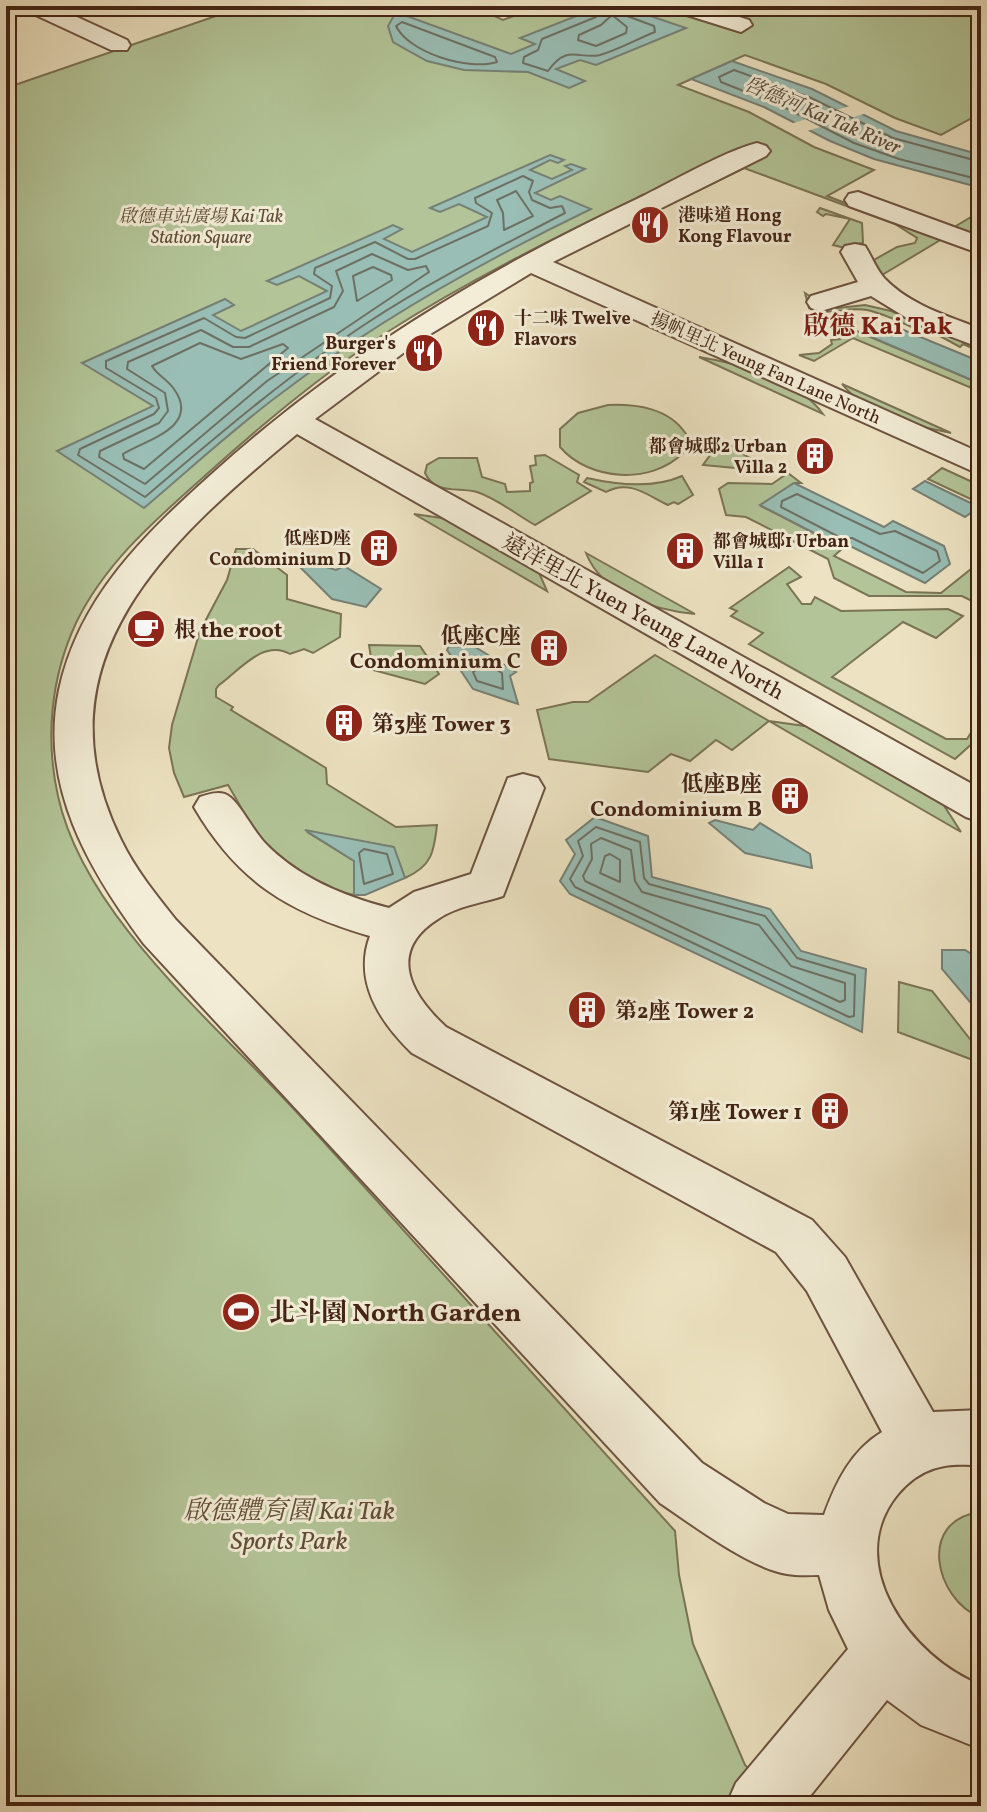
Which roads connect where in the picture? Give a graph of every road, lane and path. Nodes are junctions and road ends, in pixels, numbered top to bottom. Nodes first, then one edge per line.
1 (35, 6) edge
2 (682, 6) edge
3 (741, 25) dead end
4 (119, 45) dead end
5 (757, 151) dead end
6 (858, 200) dead end
7 (981, 246) edge
8 (855, 252) dead end
9 (540, 266) junction
10 (875, 286) junction
11 (821, 302) dead end
12 (981, 339) edge
13 (306, 426) dead end
14 (981, 465) edge
15 (523, 788) dead end
16 (215, 807) dead end
17 (981, 807) edge
18 (396, 927) junction
19 (963, 1437) edge
20 (847, 1546) junction
21 (885, 1654) junction
22 (981, 1717) edge
23 (765, 1799) edge

1 - 4 street
2 - 3 street
5 - 9 street
6 - 7 street
8 - 10 street
9 - 14 street, 揚帆里北 Yeung Fan Lane North
9 - 20 street
10 - 11 street
10 - 12 street
13 - 17 street, 遠洋里北 Yuen Yeung Lane North
15 - 18 street
16 - 18 street
18 - 19 street
19 - 20 street
20 - 21 street
21 - 22 street
21 - 23 street

